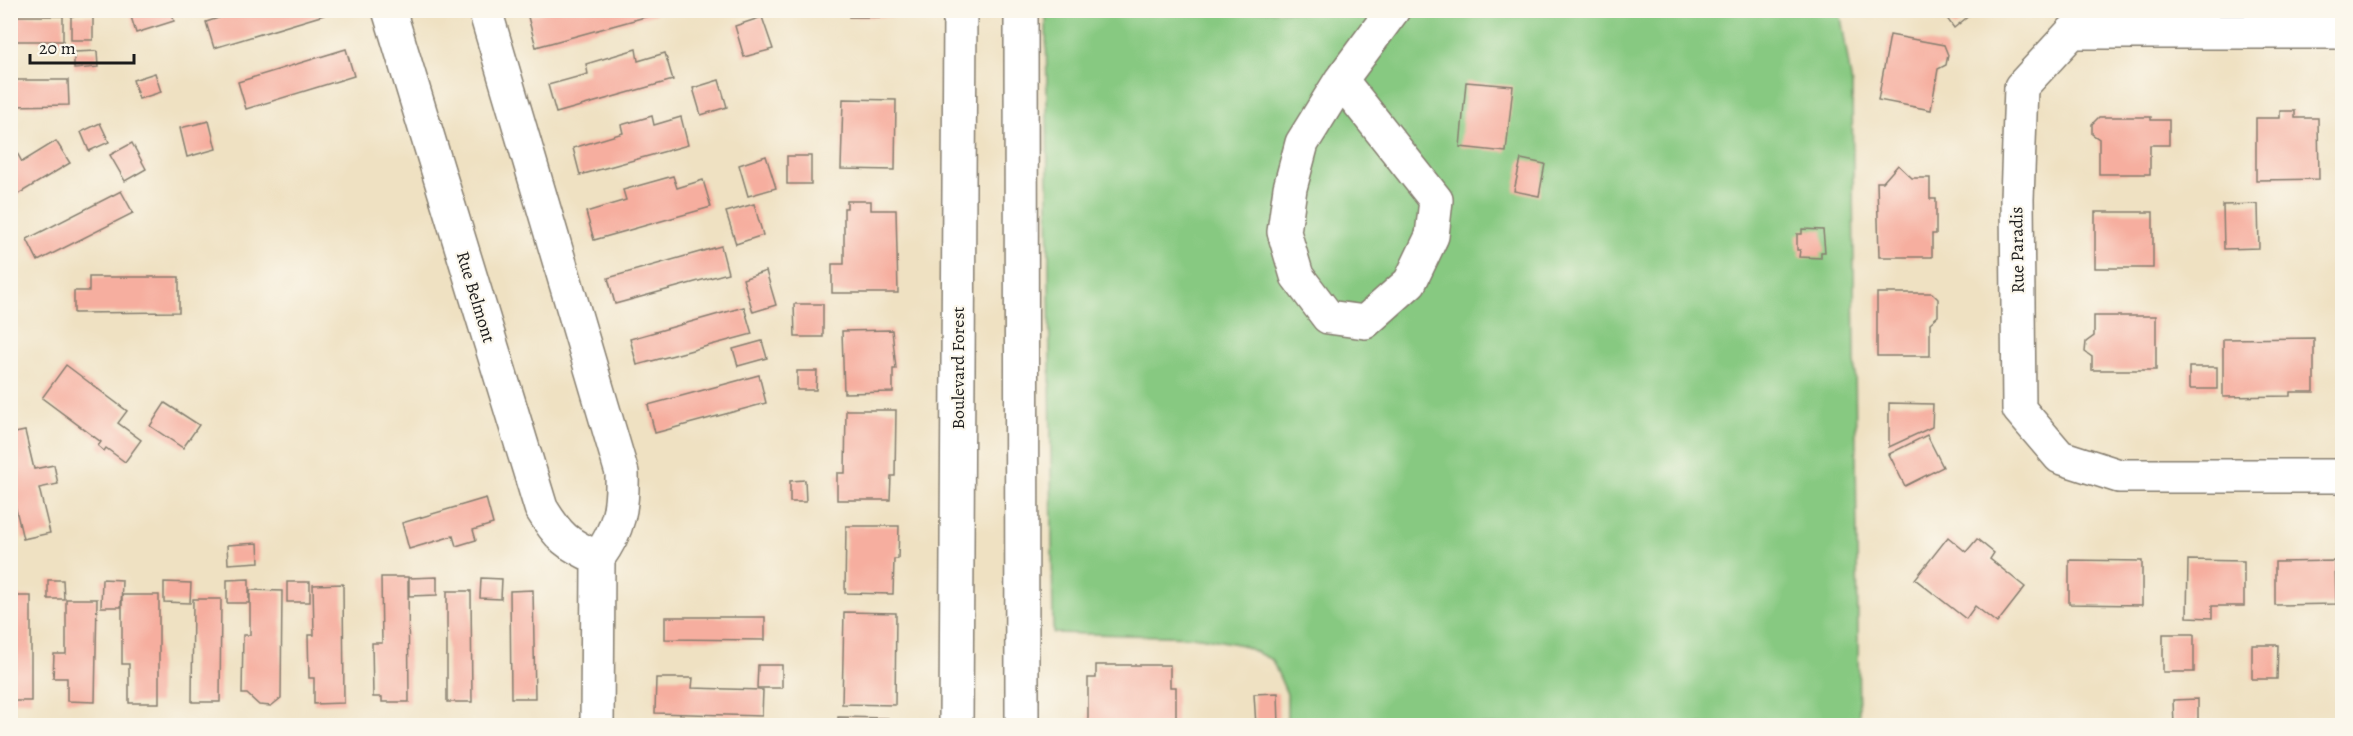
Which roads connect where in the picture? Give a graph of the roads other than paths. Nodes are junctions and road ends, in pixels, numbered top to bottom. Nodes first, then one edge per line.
1 (388, 10) edge
2 (485, 10) edge
3 (960, 10) edge
4 (1021, 10) edge
5 (1393, 10) edge
6 (2343, 32) edge
7 (1341, 80) junction
8 (2343, 476) edge
9 (598, 558) junction
10 (597, 726) edge
11 (957, 726) edge
12 (1022, 726) edge

1 - 9 street, Rue Belmont
2 - 9 street
3 - 11 street, Boulevard Forest
4 - 12 street
5 - 7 street
6 - 8 street, Rue Paradis
7 - 7 street
9 - 10 street

